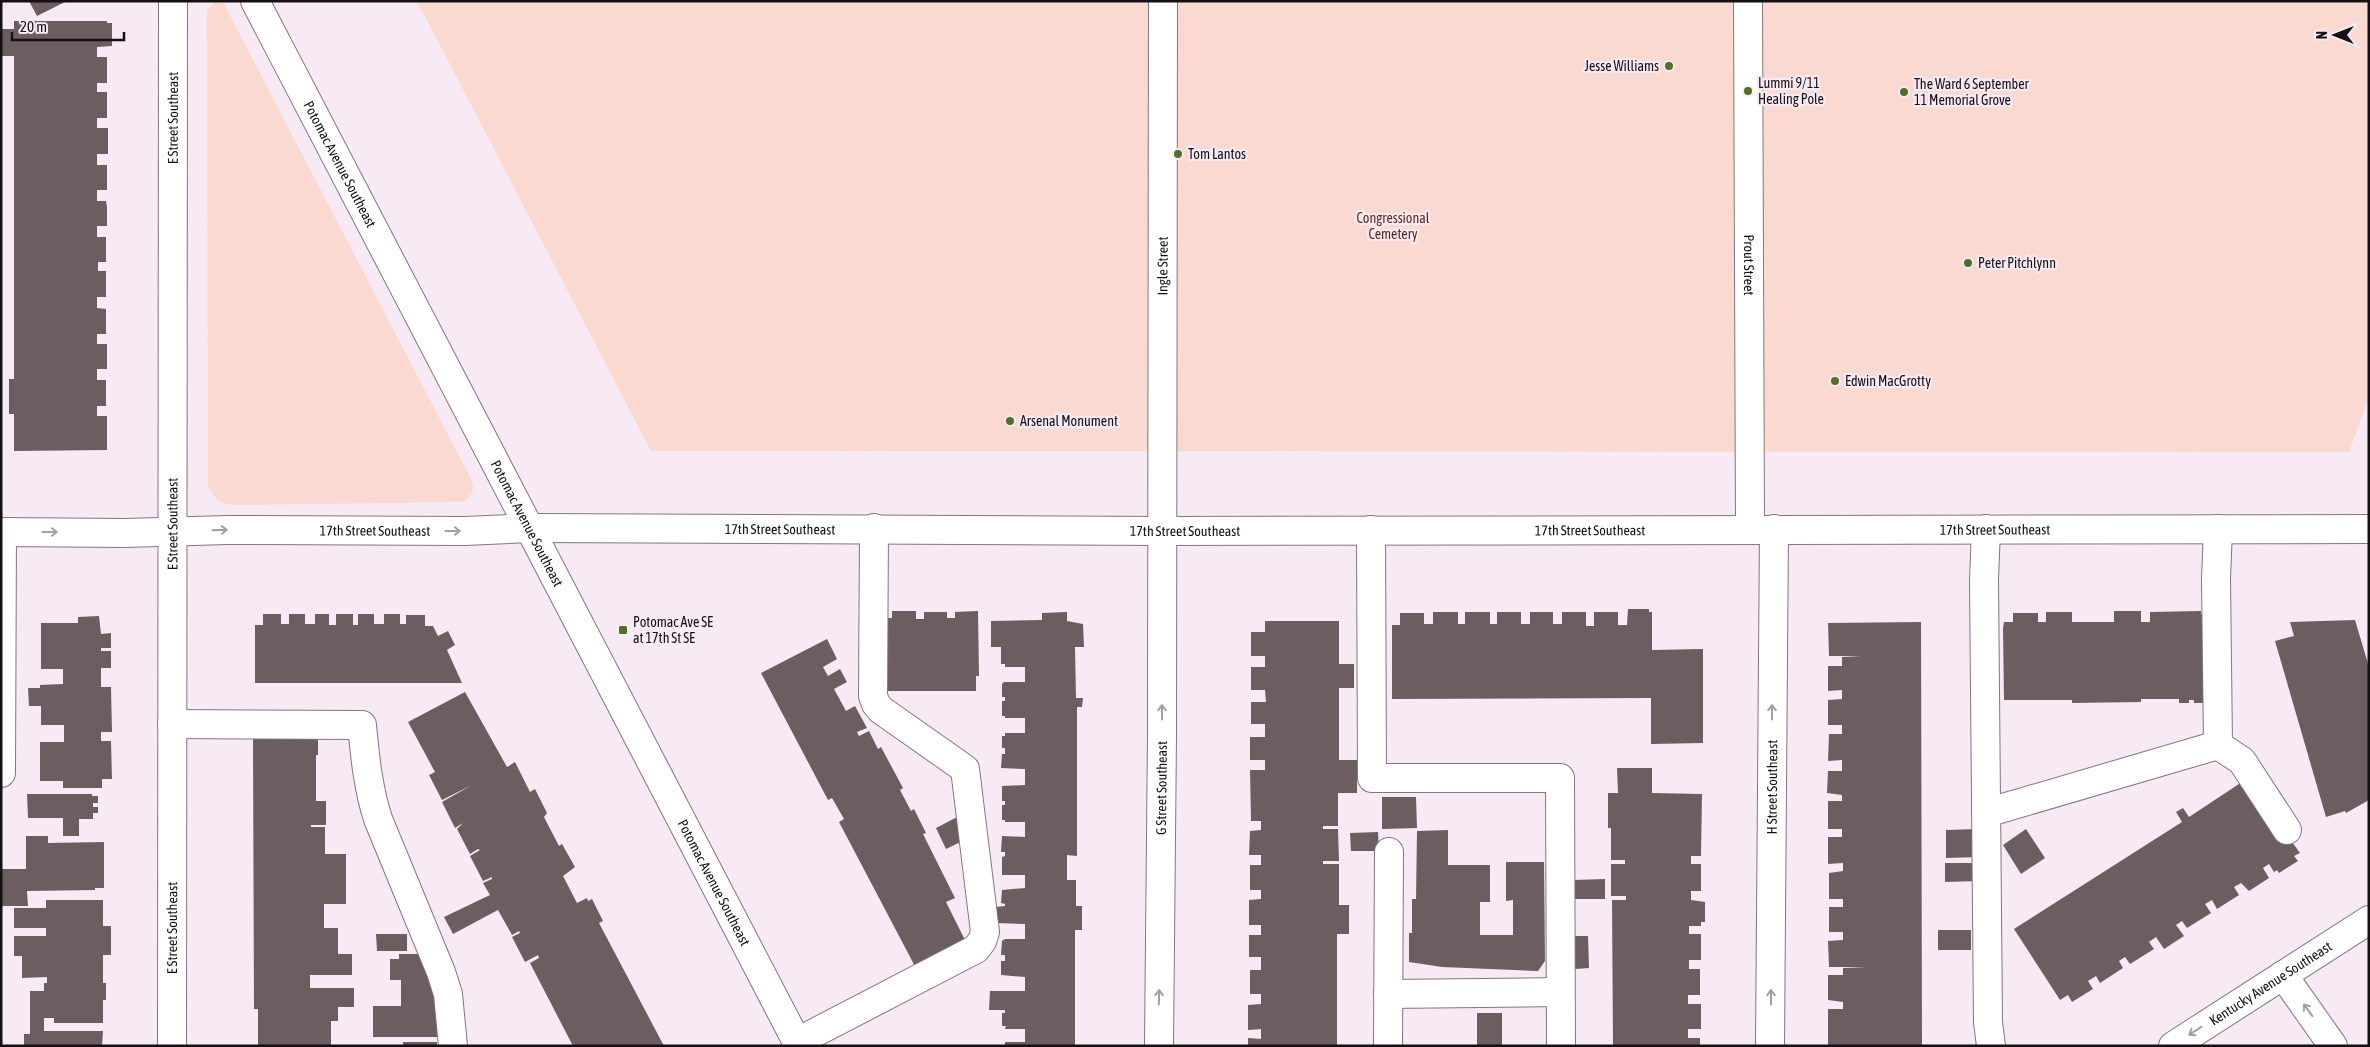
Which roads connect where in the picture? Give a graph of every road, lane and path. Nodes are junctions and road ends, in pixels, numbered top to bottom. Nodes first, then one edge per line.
1 (173, 1) edge
2 (255, 1) edge
3 (1163, 1) edge
4 (1748, 1) edge
5 (530, 528) junction
6 (874, 528) junction
7 (1762, 529) junction
8 (1986, 529) junction
9 (2218, 529) junction
10 (2369, 529) edge
11 (1371, 530) junction
12 (1161, 531) junction
13 (2, 532) edge
14 (172, 532) junction
15 (172, 724) junction
16 (2218, 745) junction
17 (1, 773) edge
18 (1986, 813) junction
19 (2287, 830) dead end
20 (1389, 852) dead end
21 (2369, 920) edge
22 (2283, 975) junction
23 (1560, 992) junction
24 (1388, 994) junction
25 (798, 1044) edge
26 (172, 1046) edge
27 (453, 1046) edge
28 (1159, 1046) edge
29 (1388, 1046) edge
30 (1561, 1046) edge
31 (1770, 1046) edge
32 (1991, 1046) edge
33 (2173, 1046) edge
34 (2334, 1046) edge

1 - 14 street, E Street Southeast
2 - 5 street, Potomac Avenue Southeast
3 - 12 street, Ingle Street
4 - 7 street, Prout Street
5 - 6 street, 17th Street Southeast
14 -> 5 street, 17th Street Southeast
5 - 25 street, Potomac Avenue Southeast
6 - 12 street, 17th Street Southeast
6 - 25 street
7 - 8 street, 17th Street Southeast
7 - 11 street, 17th Street Southeast
31 -> 7 street, H Street Southeast
8 - 9 street, 17th Street Southeast
8 - 18 street
9 - 10 street, 17th Street Southeast
9 - 16 street
11 - 12 street, 17th Street Southeast
11 - 23 street
28 -> 12 street, G Street Southeast
13 -> 14 street, 17th Street Southeast
13 - 17 street
14 - 15 street, E Street Southeast
15 - 26 street, E Street Southeast
15 - 27 street
16 - 18 street
16 - 19 street
18 - 32 street
20 - 24 street
21 - 22 street, Kentucky Avenue Southeast
22 -> 33 street, Kentucky Avenue Southeast
34 -> 22 street
23 - 24 street
23 - 30 street
24 - 29 street

